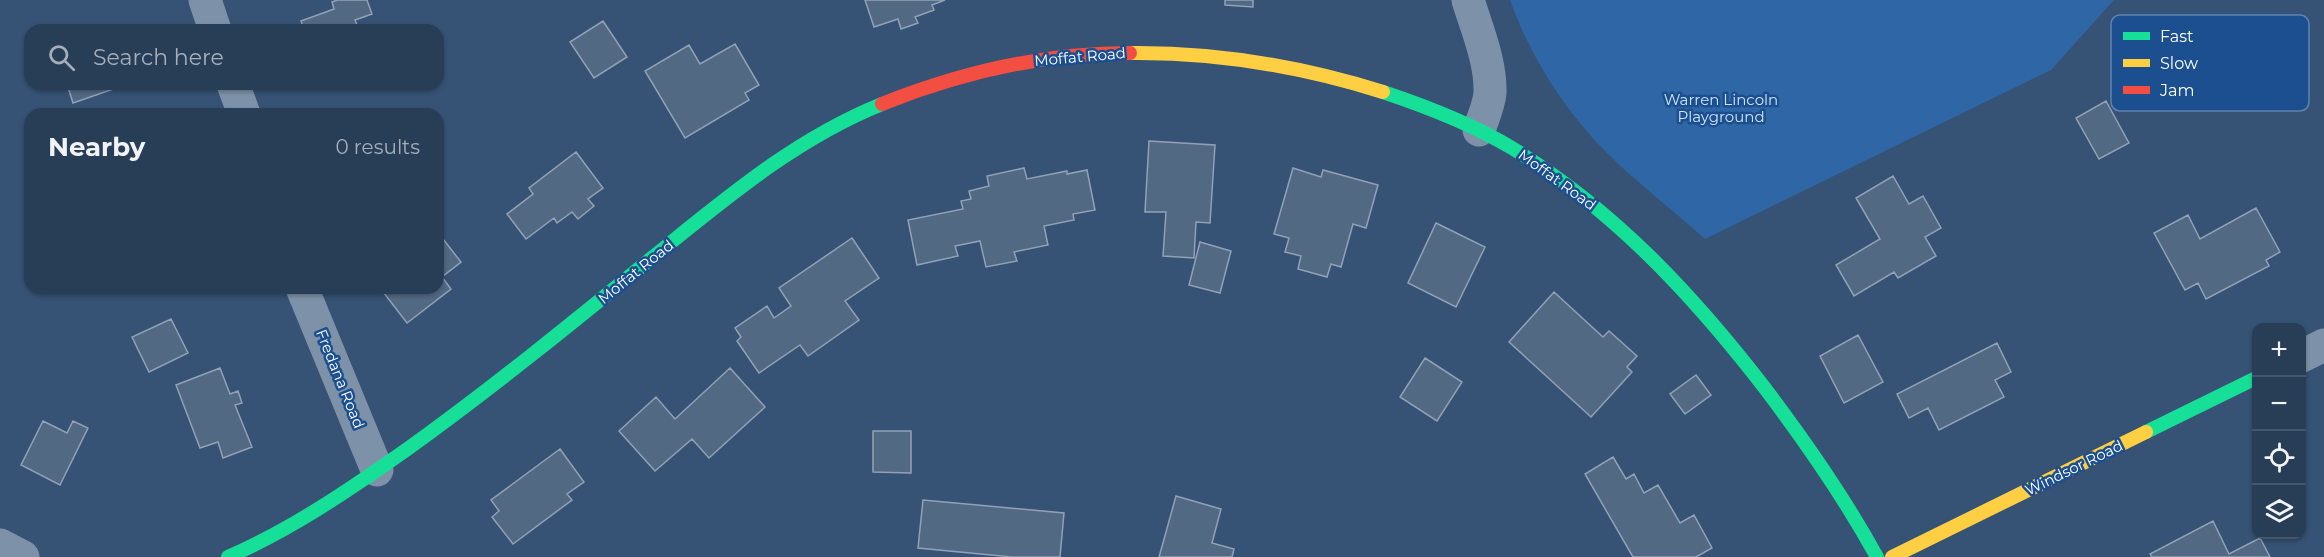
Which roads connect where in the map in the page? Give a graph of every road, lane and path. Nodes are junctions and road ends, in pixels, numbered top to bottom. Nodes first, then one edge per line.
1 (205, 0) edge
2 (1468, 0) edge
3 (213, 24) edge
4 (236, 90) edge
5 (241, 108) edge
6 (1479, 130) junction
7 (304, 294) edge
8 (2324, 345) edge
9 (2306, 354) edge
10 (2252, 380) edge
11 (377, 470) junction
12 (0, 545) edge
13 (23, 557) edge
14 (228, 557) edge
15 (1877, 557) edge
16 (1892, 557) edge

1 - 3 street
2 - 6 street
4 - 5 street
6 - 11 street, Moffat Road
6 - 15 street, Moffat Road
7 - 11 street, Fredana Road
8 - 9 street
10 - 16 street, Windsor Road
11 - 14 street, Moffat Road
12 - 13 street

